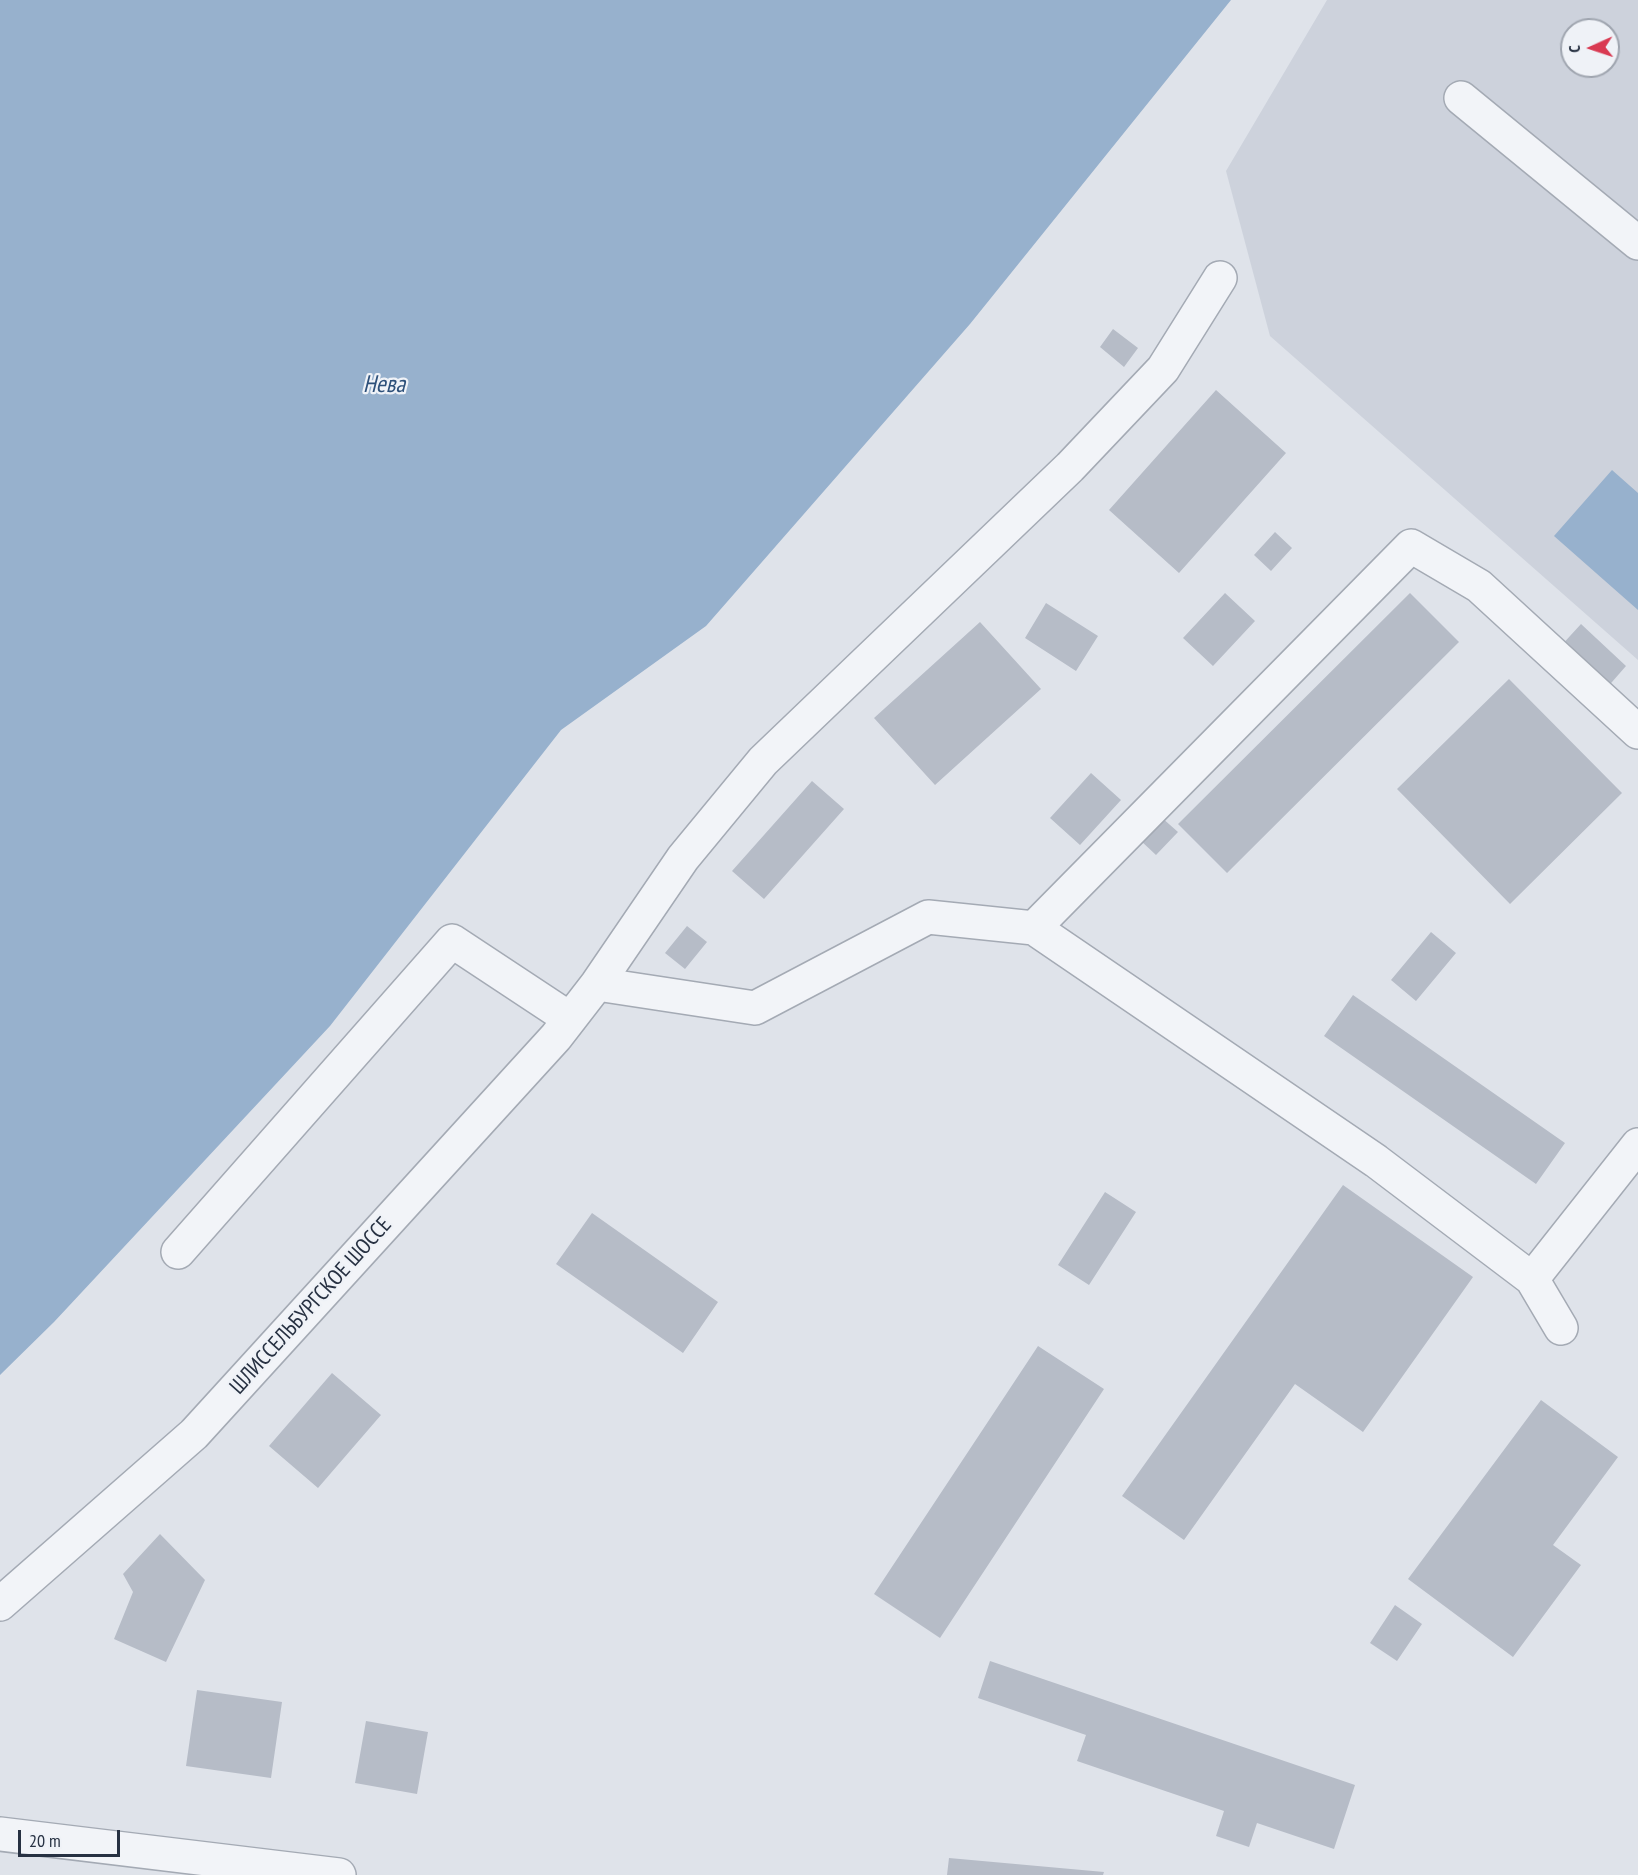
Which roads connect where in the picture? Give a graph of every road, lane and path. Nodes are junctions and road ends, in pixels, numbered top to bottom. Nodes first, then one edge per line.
1 (1461, 98) dead end
2 (1638, 243) edge
3 (1220, 278) dead end
4 (1638, 732) edge
5 (1034, 928) junction
6 (597, 984) junction
7 (570, 1019) junction
8 (1638, 1145) edge
9 (178, 1252) dead end
10 (1532, 1280) junction
11 (1561, 1328) dead end
12 (0, 1604) edge
13 (0, 1834) edge
14 (339, 1875) edge

1 - 2 street
3 - 6 street, ШЛИССЕЛЬБУРГСКОЕ ШОССЕ
4 - 5 street
5 - 6 street
5 - 10 street
6 - 7 street, ШЛИССЕЛЬБУРГСКОЕ ШОССЕ
7 - 9 street
7 - 12 street, ШЛИССЕЛЬБУРГСКОЕ ШОССЕ
8 - 10 street
10 - 11 street
13 - 14 street

